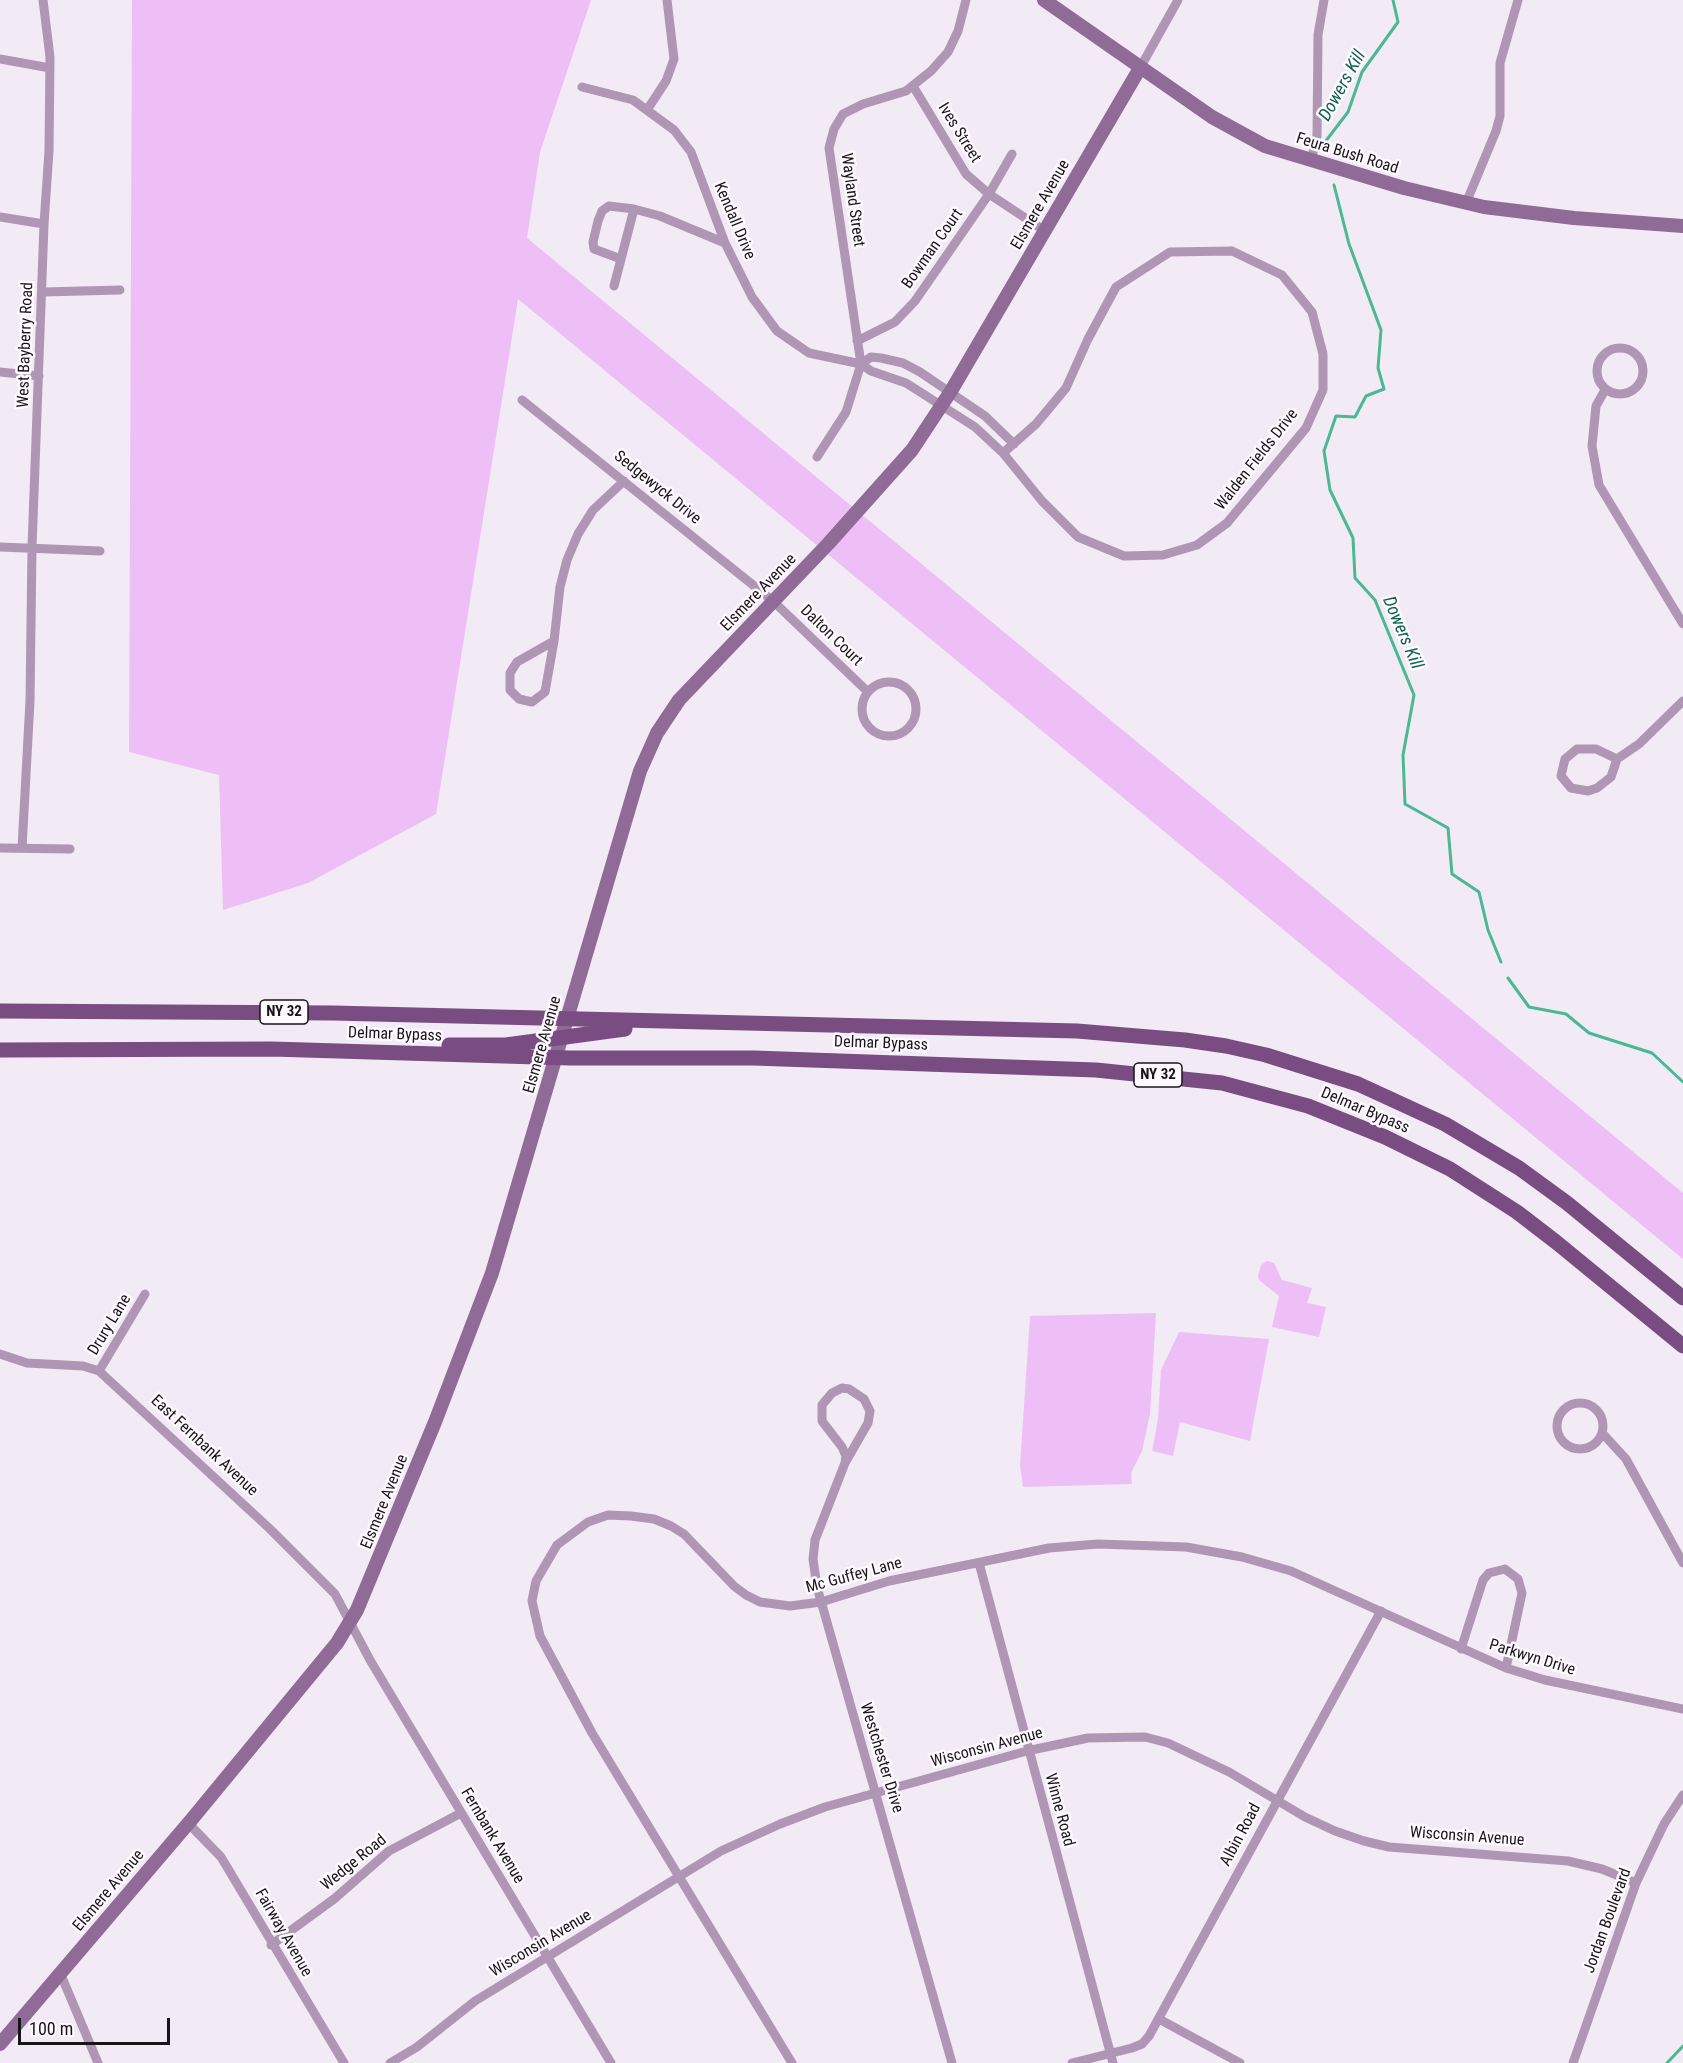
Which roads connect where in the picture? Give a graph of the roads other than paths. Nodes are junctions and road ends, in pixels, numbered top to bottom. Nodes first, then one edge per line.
1 (43, 0) edge
2 (667, 0) edge
3 (966, 0) edge
4 (1044, 0) edge
5 (1178, 0) edge
6 (1324, 0) edge
7 (1518, 0) edge
8 (0, 59) edge
9 (50, 68) junction
10 (1140, 68) junction
11 (914, 86) junction
12 (582, 87) dead end
13 (647, 110) junction
14 (1012, 154) dead end
15 (1311, 161) junction
16 (989, 194) junction
17 (1466, 202) junction
18 (634, 209) junction
19 (0, 217) edge
20 (44, 224) junction
21 (1683, 226) edge
22 (1045, 231) junction
23 (725, 243) junction
24 (621, 259) junction
25 (614, 286) dead end
26 (120, 290) dead end
27 (43, 292) junction
28 (857, 341) junction
29 (861, 364) junction
30 (0, 372) edge
31 (39, 376) junction
32 (1605, 390) junction
33 (951, 392) junction
34 (522, 400) dead end
35 (942, 406) junction
36 (1014, 444) junction
37 (1003, 453) junction
38 (817, 457) dead end
39 (624, 481) junction
40 (0, 547) edge
41 (32, 547) junction
42 (100, 551) dead end
43 (773, 601) junction
44 (1683, 624) edge
45 (554, 641) junction
46 (868, 692) junction
47 (1683, 701) edge
48 (1617, 759) junction
49 (0, 848) edge
50 (22, 848) junction
51 (70, 849) dead end
52 (0, 1011) edge
53 (568, 1018) junction
54 (784, 1025) junction
55 (562, 1036) junction
56 (0, 1050) edge
57 (356, 1052) junction
58 (557, 1057) junction
59 (146, 1294) dead end
60 (1683, 1298) edge
61 (1683, 1347) edge
62 (0, 1354) edge
63 (99, 1371) junction
64 (1604, 1435) junction
65 (845, 1463) junction
66 (979, 1563) junction
67 (1683, 1563) edge
68 (821, 1602) junction
69 (1381, 1611) junction
70 (350, 1622) junction
71 (1461, 1649) junction
72 (1506, 1668) junction
73 (1683, 1709) edge
74 (1027, 1751) junction
75 (877, 1793) junction
76 (1683, 1795) edge
77 (1276, 1801) junction
78 (461, 1813) junction
79 (189, 1824) junction
80 (680, 1876) junction
81 (1636, 1883) junction
82 (271, 1944) junction
83 (548, 1958) junction
84 (61, 1975) junction
85 (1159, 2019) junction
86 (0, 2044) edge
87 (1111, 2052) junction
88 (98, 2063) edge
89 (344, 2063) edge
90 (390, 2063) edge
91 (611, 2063) edge
92 (792, 2063) edge
93 (952, 2063) edge
94 (1072, 2063) edge
95 (1113, 2063) edge
96 (1240, 2063) edge
97 (1573, 2063) edge

1 - 9 street, West Bayberry Road
2 - 13 street
3 - 11 street, Wayland Street
4 - 10 main road, Feura Bush Road
5 - 10 street
6 - 15 street
7 - 17 street
8 - 9 street
9 - 20 street, West Bayberry Road
10 - 15 main road, Feura Bush Road
10 - 22 main road, Elsmere Avenue
11 - 16 street, Ives Street
11 - 28 street, Wayland Street
12 - 13 street, Kendall Drive
13 - 23 street, Kendall Drive
14 - 16 street, Bowman Court
15 - 17 main road, Feura Bush Road
16 - 22 street, Ives Street
16 - 28 street, Bowman Court
17 - 21 main road, Feura Bush Road
18 - 23 street
18 - 24 street
18 - 24 street
19 - 20 street
20 - 27 street, West Bayberry Road
22 - 33 main road, Elsmere Avenue
23 - 29 street, Kendall Drive
24 - 25 street
26 - 27 street
27 - 31 street, West Bayberry Road
28 - 29 street, Wayland Street
29 - 33 street, Kendall Drive
29 - 35 street, Kendall Drive
29 - 38 street
30 - 31 street
31 - 41 street, West Bayberry Road
32 - 32 street
32 - 44 street
33 - 35 main road, Elsmere Avenue
33 - 36 street
34 - 39 street, Sedgewyck Drive
35 - 37 street, Walden Fields Drive
35 - 43 main road, Elsmere Avenue
36 - 37 street, Walden Fields Drive
36 - 37 street, Walden Fields Drive
39 - 43 street, Sedgewyck Drive
39 - 45 street
40 - 41 street
41 - 42 street
41 - 50 street, West Bayberry Road
43 - 46 street, Dalton Court
43 - 53 main road, Elsmere Avenue
45 - 45 street
46 - 46 street
47 - 48 street
48 - 48 street
49 - 50 street
50 - 51 street
52 - 53 main road, Delmar Bypass / NY 32
53 - 54 main road, Delmar Bypass / NY 32
53 - 55 main road, Elsmere Avenue
54 - 55 main road
54 - 60 main road, Delmar Bypass / NY 32
55 - 57 main road
55 - 58 main road, Elsmere Avenue
56 - 57 main road, Delmar Bypass / NY 32
57 - 58 main road, Delmar Bypass / NY 32
58 - 61 main road, Delmar Bypass / NY 32
58 - 70 main road, Elsmere Avenue
59 - 63 street, Drury Lane
62 - 63 street, East Fernbank Avenue
63 - 70 street, East Fernbank Avenue
64 - 64 street
64 - 67 street
65 - 65 street, Westchester Drive
65 - 68 street, Westchester Drive
66 - 68 street, Mc Guffey Lane
66 - 69 street, Mc Guffey Lane
66 - 74 street, Winne Road
68 - 75 street, Westchester Drive
68 - 80 street, Mc Guffey Lane
69 - 71 street, Parkwyn Drive
69 - 77 street, Albin Road
70 - 78 street, Fernbank Avenue
70 - 79 main road, Elsmere Avenue
71 - 72 street, Parkwyn Drive
71 - 72 street
72 - 73 street, Parkwyn Drive
74 - 75 street, Wisconsin Avenue
74 - 77 street, Wisconsin Avenue
74 - 87 street, Winne Road
75 - 80 street, Wisconsin Avenue
75 - 93 street, Westchester Drive
76 - 81 street, Jordan Boulevard
77 - 81 street, Wisconsin Avenue
77 - 85 street, Albin Road
78 - 82 street, Wedge Road
78 - 83 street, Fernbank Avenue
79 - 82 street, Fairway Avenue
79 - 84 main road, Elsmere Avenue
80 - 83 street, Wisconsin Avenue
80 - 92 street
81 - 97 street, Jordan Boulevard
82 - 89 street, Fairway Avenue
83 - 90 street, Wisconsin Avenue
83 - 91 street, Fernbank Avenue
84 - 86 main road, Elsmere Avenue
84 - 88 street
85 - 87 street, Albin Road
85 - 96 street
87 - 94 street, Albin Road
87 - 95 street, Winne Road

